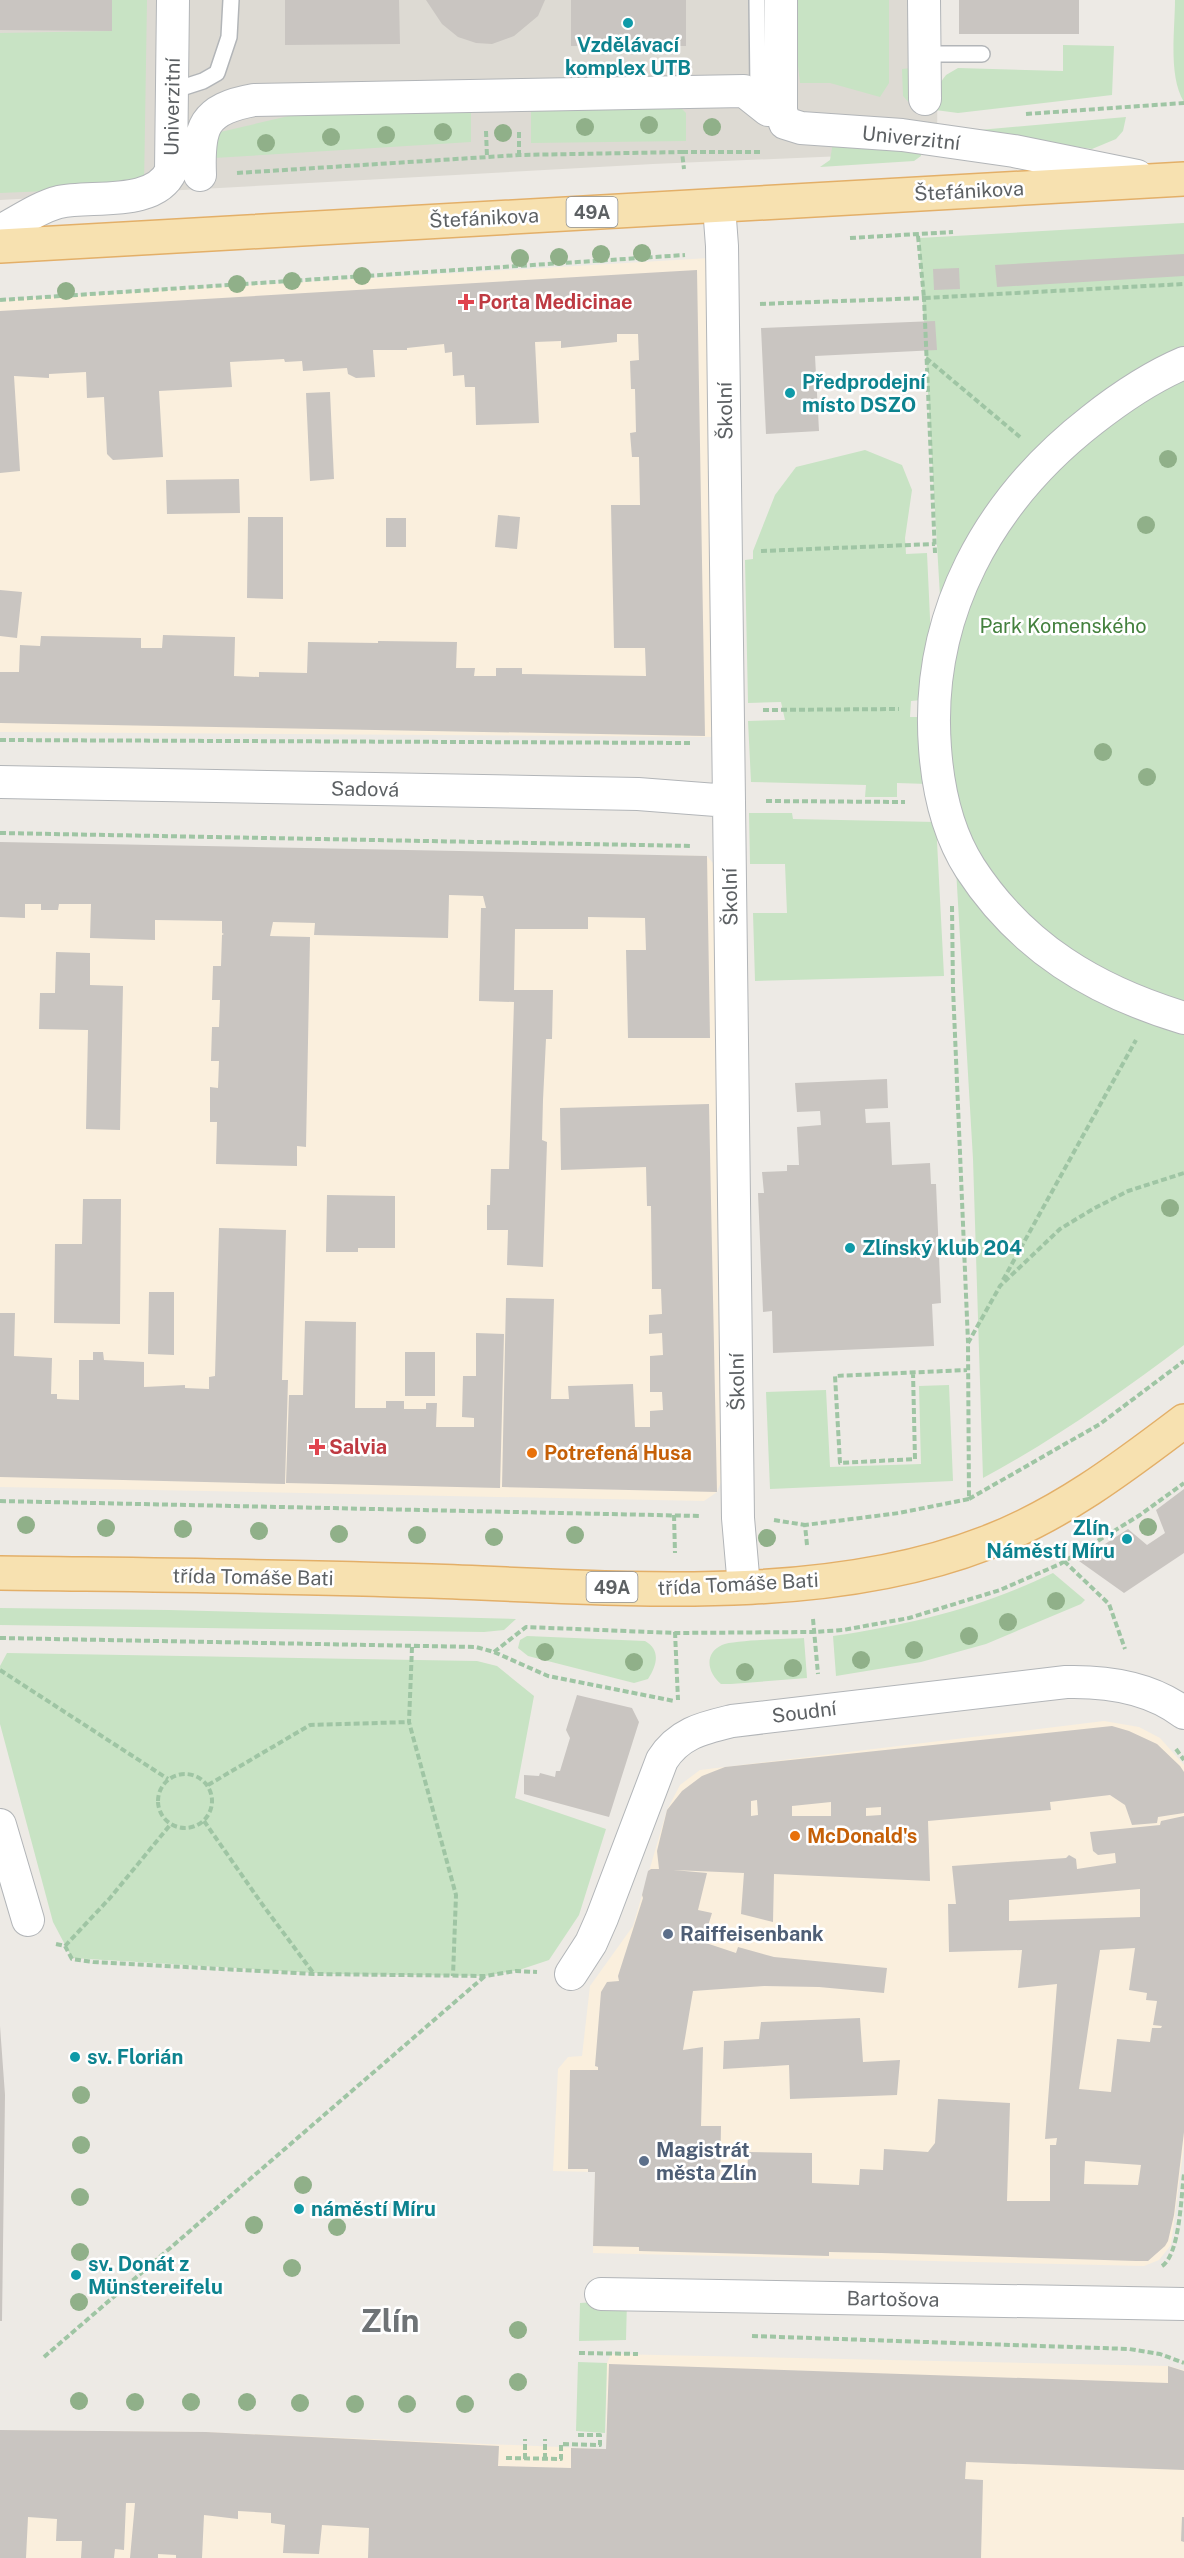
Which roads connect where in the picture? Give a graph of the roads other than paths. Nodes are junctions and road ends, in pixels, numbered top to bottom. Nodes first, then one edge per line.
1 (173, 0) edge
2 (231, 0) edge
3 (757, 0) edge
4 (781, 0) edge
5 (924, 0) edge
6 (924, 54) junction
7 (982, 54) dead end
8 (172, 91) junction
9 (925, 99) dead end
10 (776, 117) junction
11 (200, 175) road end
12 (1171, 180) edge
13 (719, 206) junction
14 (0, 231) edge
15 (0, 246) edge
16 (1184, 363) edge
17 (0, 782) edge
18 (729, 801) junction
19 (1184, 1018) edge
20 (1184, 1421) edge
21 (0, 1573) edge
22 (744, 1587) junction
23 (1184, 1713) edge
24 (0, 1825) edge
25 (28, 1920) dead end
26 (571, 1974) road end
27 (601, 2294) dead end
28 (1184, 2304) edge

1 - 8 street, Univerzitní
2 - 8 lane
3 - 10 lane
4 - 10 street
5 - 6 street, Univerzitní
6 - 7 lane
6 - 9 street, Univerzitní
8 - 14 street, Univerzitní
10 - 11 street
10 - 12 street, Univerzitní
12 - 13 main road, Štefánikova / 49A
13 - 15 main road, Štefánikova / 49A
13 - 18 street, Školní
16 - 19 street
17 - 18 street, Sadová
18 - 22 street, Školní
20 - 22 main road, třída Tomáše Bati / 49A
21 - 22 main road, třída Tomáše Bati / 49A
23 - 26 street, Soudní
24 - 25 street
27 - 28 street, Bartošova

